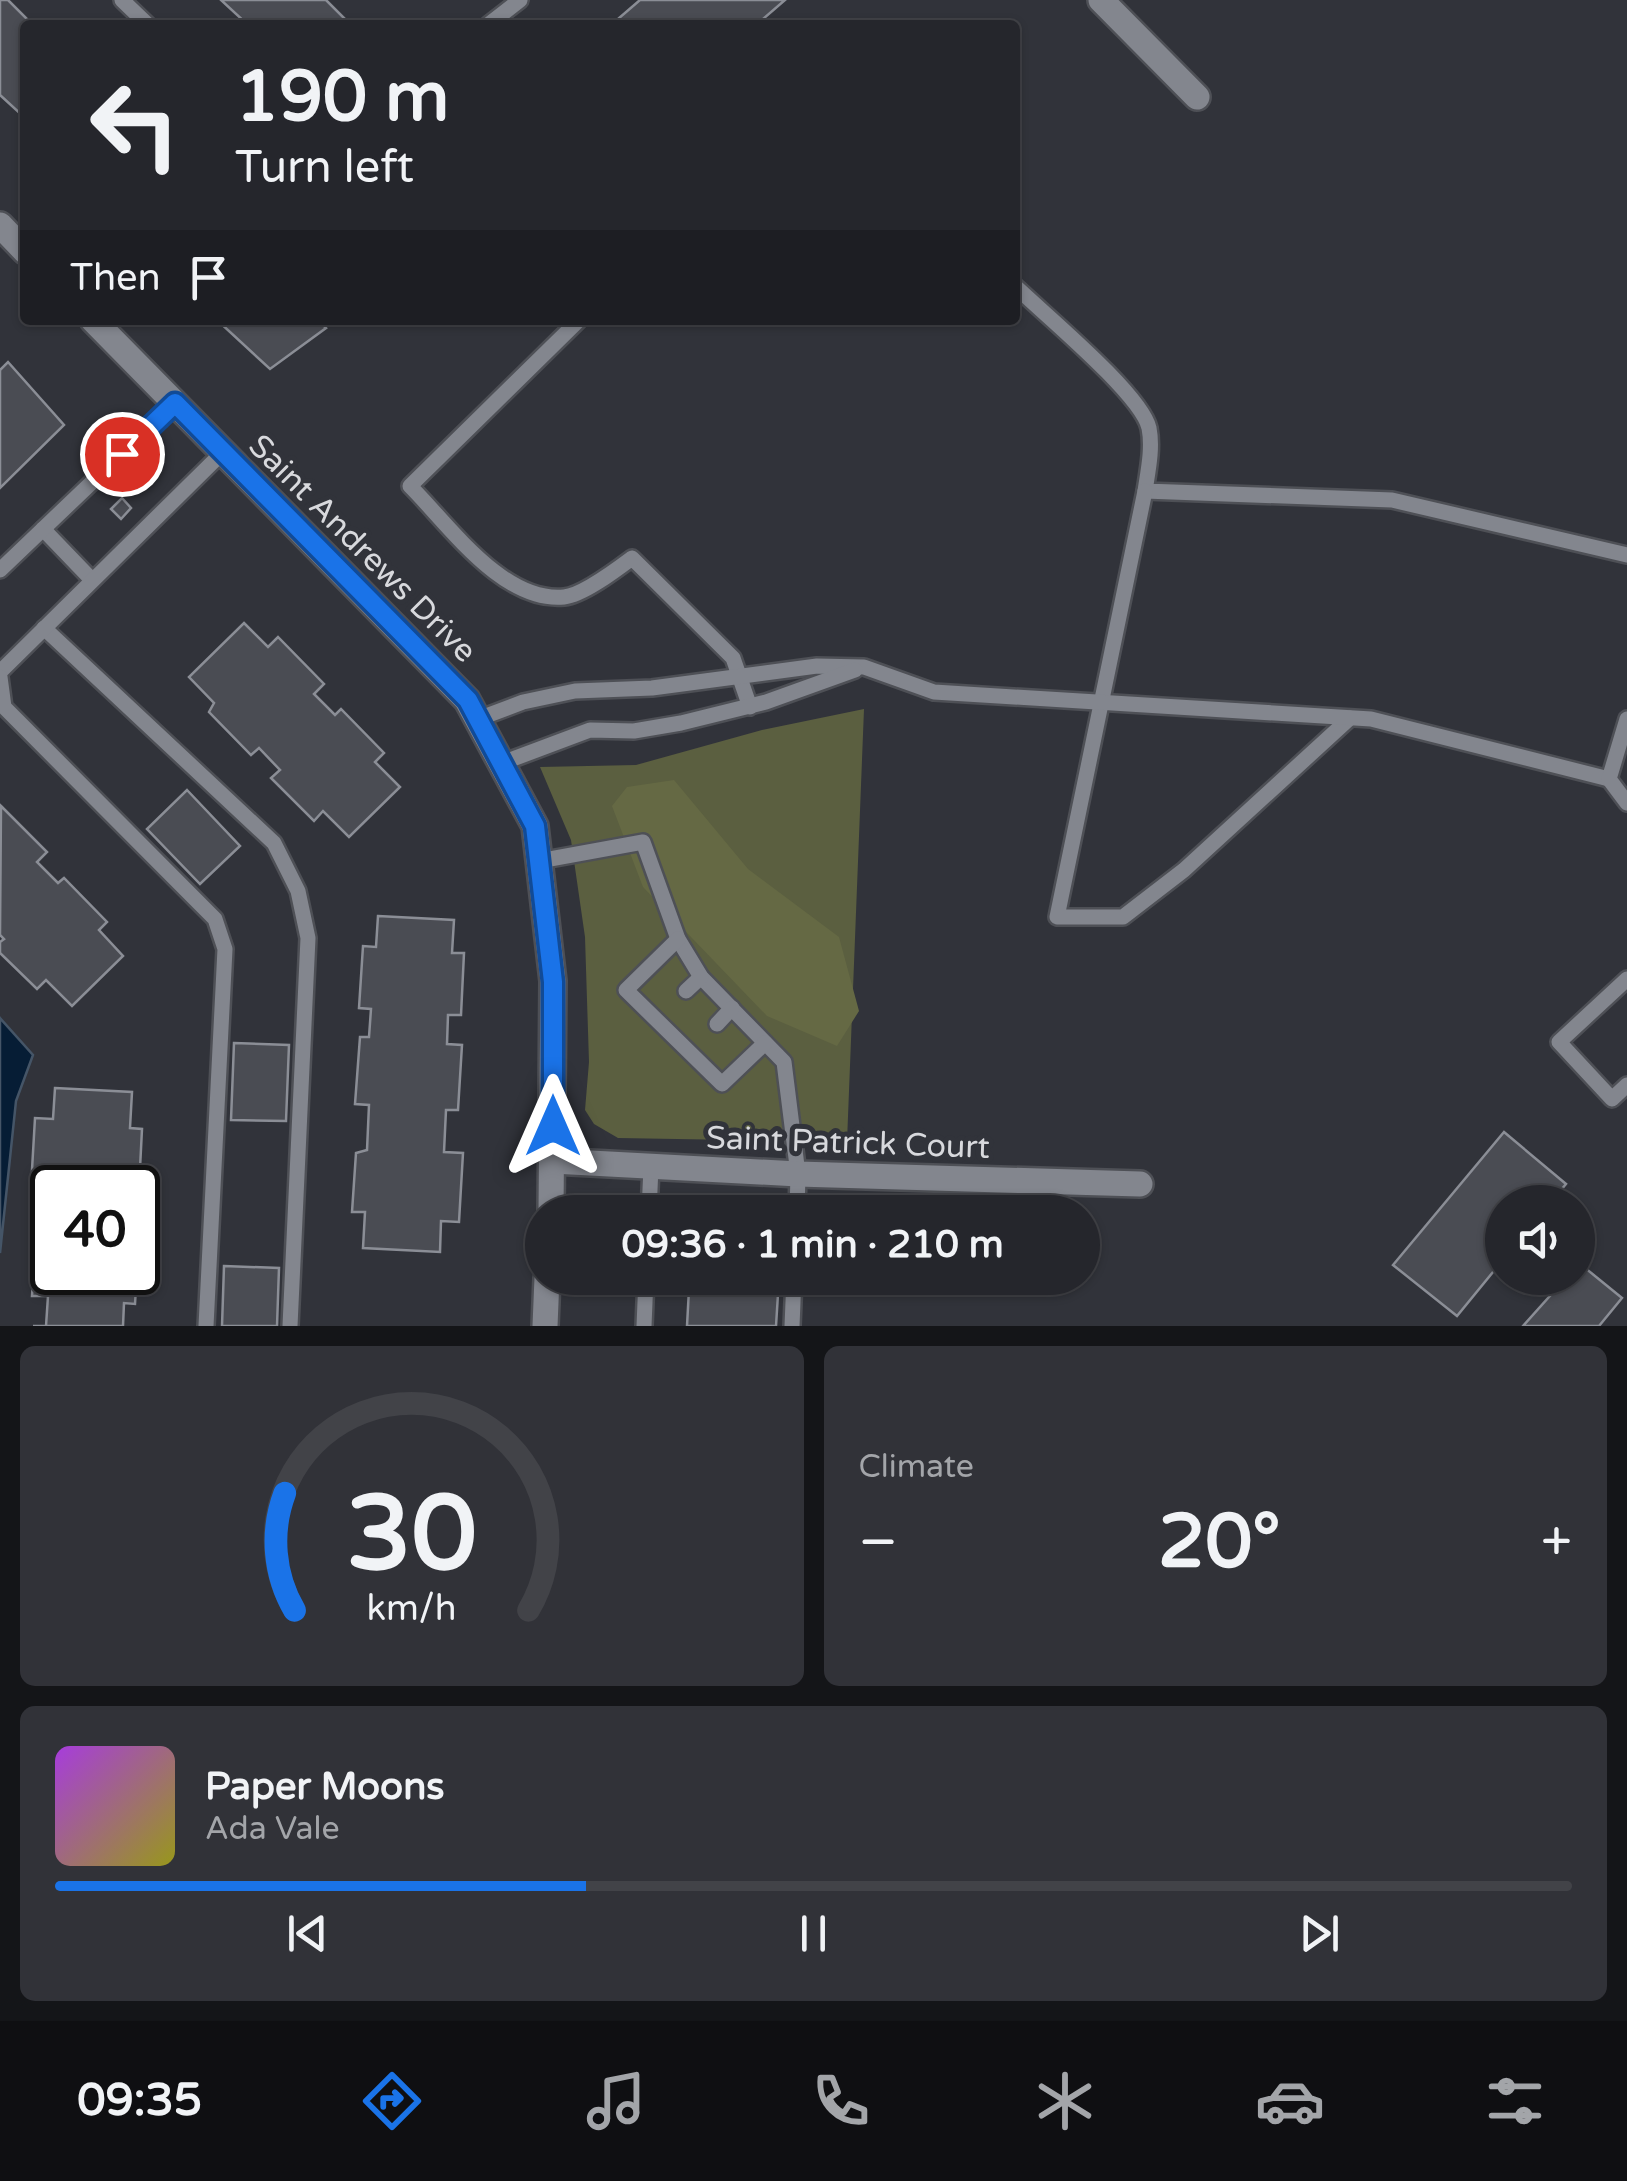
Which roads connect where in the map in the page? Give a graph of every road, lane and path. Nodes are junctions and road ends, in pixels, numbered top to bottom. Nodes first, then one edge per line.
1 (122, 0) edge
2 (520, 0) edge
3 (1102, 0) edge
4 (143, 20) edge
5 (494, 20) edge
6 (1197, 97) dead end
7 (0, 225) edge
8 (20, 245) edge
9 (1020, 291) edge
10 (99, 325) edge
11 (574, 325) edge
12 (175, 403) junction
13 (223, 452) junction
14 (1145, 490) junction
15 (43, 530) junction
16 (1627, 555) edge
17 (0, 570) edge
18 (92, 580) junction
19 (44, 628) junction
20 (864, 667) junction
21 (0, 674) edge
22 (740, 676) junction
23 (1100, 702) junction
24 (750, 707) junction
25 (1350, 718) junction
26 (1627, 719) edge
27 (478, 720) junction
28 (502, 763) junction
29 (1609, 779) junction
30 (1627, 804) edge
31 (540, 862) junction
32 (678, 940) junction
33 (701, 977) junction
34 (1627, 980) edge
35 (686, 992) dead end
36 (732, 1008) junction
37 (717, 1024) dead end
38 (766, 1043) junction
39 (1627, 1085) edge
40 (553, 1162) junction
41 (651, 1167) junction
42 (798, 1174) junction
43 (1140, 1184) dead end
44 (551, 1195) edge
45 (650, 1195) edge
46 (797, 1195) edge
47 (547, 1295) edge
48 (645, 1295) edge
49 (793, 1295) edge
50 (206, 1326) edge
51 (290, 1326) edge
52 (545, 1326) edge
53 (644, 1326) edge
54 (792, 1326) edge

1 - 4 lane
2 - 5 lane
3 - 6 street
7 - 8 street
9 - 14 lane
10 - 12 street, Saint Andrews Drive
11 - 22 lane
12 - 13 street, Saint Andrews Drive
12 - 15 lane
13 - 18 lane
13 - 27 street, Saint Andrews Drive
14 - 16 lane
14 - 23 lane
15 - 17 lane
15 - 18 lane
18 - 19 lane
19 - 21 lane
19 - 51 lane
20 - 22 lane
20 - 23 lane
20 - 24 lane
21 - 50 lane
22 - 24 lane
22 - 27 lane
23 - 25 lane
23 - 25 lane
24 - 28 lane
25 - 29 lane
26 - 29 lane
27 - 28 street, Saint Andrews Drive
28 - 31 street, Saint Andrews Drive
29 - 30 lane
31 - 32 lane
31 - 40 street, Saint Andrews Drive
32 - 33 lane
32 - 38 lane
33 - 35 lane
33 - 36 lane
34 - 39 lane
36 - 37 lane
36 - 38 lane
38 - 42 lane
40 - 41 street, Saint Patrick Court
40 - 44 street, Saint Andrews Drive
41 - 42 street, Saint Patrick Court
41 - 45 lane
42 - 43 street, Saint Patrick Court
42 - 46 lane
47 - 52 street
48 - 53 lane
49 - 54 lane

